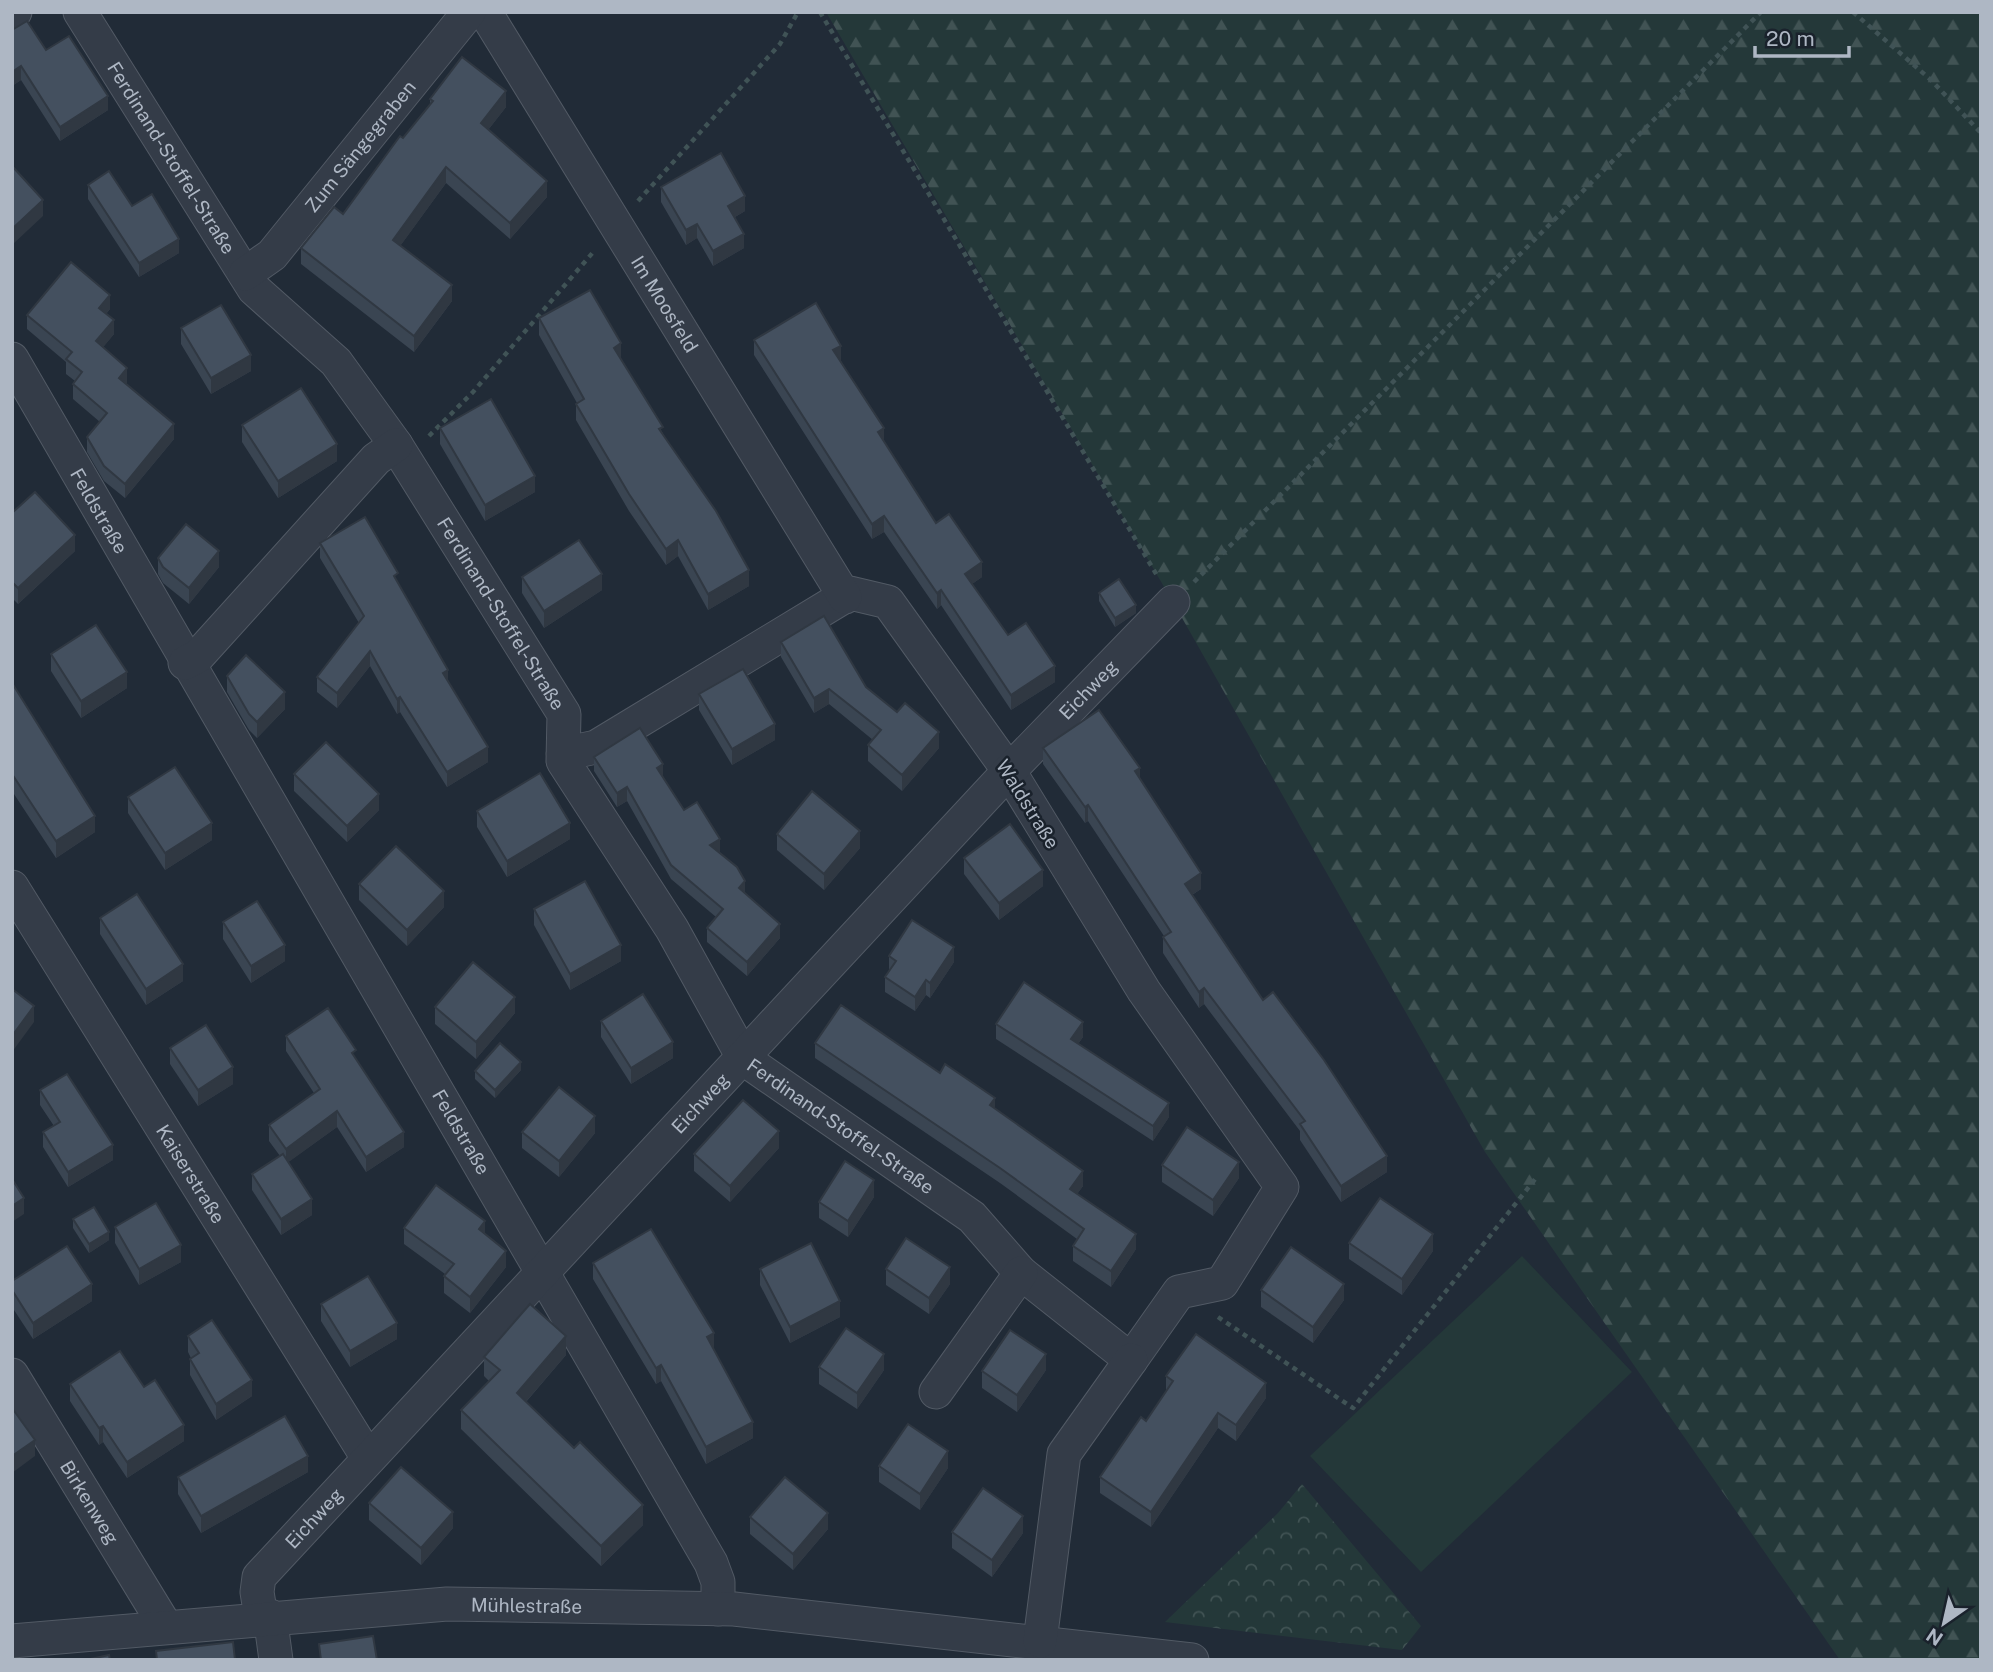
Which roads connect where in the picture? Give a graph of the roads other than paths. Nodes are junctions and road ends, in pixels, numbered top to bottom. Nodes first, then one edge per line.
1 (80, 12) edge
2 (469, 12) edge
3 (485, 12) edge
4 (245, 274) junction
5 (12, 359) edge
6 (399, 450) junction
7 (845, 597) junction
8 (1174, 602) road end
9 (185, 663) junction
10 (563, 754) junction
11 (1009, 771) junction
12 (12, 887) edge
13 (744, 1059) junction
14 (545, 1272) junction
15 (1021, 1273) junction
16 (1131, 1360) junction
17 (12, 1375) edge
18 (936, 1392) dead end
19 (368, 1458) junction
20 (718, 1609) junction
21 (266, 1617) junction
22 (166, 1627) junction
23 (12, 1641) edge
24 (1040, 1642) junction
25 (276, 1660) edge
26 (1192, 1660) edge

1 - 4 street, Ferdinand-Stoffel-Straße
2 - 4 street, Zum Sängegraben
3 - 7 street, Im Moosfeld
4 - 6 street, Ferdinand-Stoffel-Straße
5 - 9 street, Feldstraße
6 - 9 street
6 - 10 street, Ferdinand-Stoffel-Straße
7 - 10 street
7 - 11 street, Waldstraße
8 - 11 street, Eichweg
9 - 14 street, Feldstraße
10 - 13 street, Ferdinand-Stoffel-Straße
11 - 13 street, Eichweg
11 - 16 street, Waldstraße
12 - 19 street, Kaiserstraße
13 - 14 street, Eichweg
13 - 15 street, Ferdinand-Stoffel-Straße
14 - 19 street, Eichweg
14 - 20 street, Feldstraße
15 - 16 street, Ferdinand-Stoffel-Straße
15 - 18 street
16 - 24 street
17 - 22 street, Birkenweg
19 - 21 street, Eichweg
20 - 21 street, Mühlestraße
20 - 24 street, Mühlestraße
21 - 22 street, Mühlestraße
21 - 25 street, Eichweg
22 - 23 street, Mühlestraße
24 - 26 street, Mühlestraße

